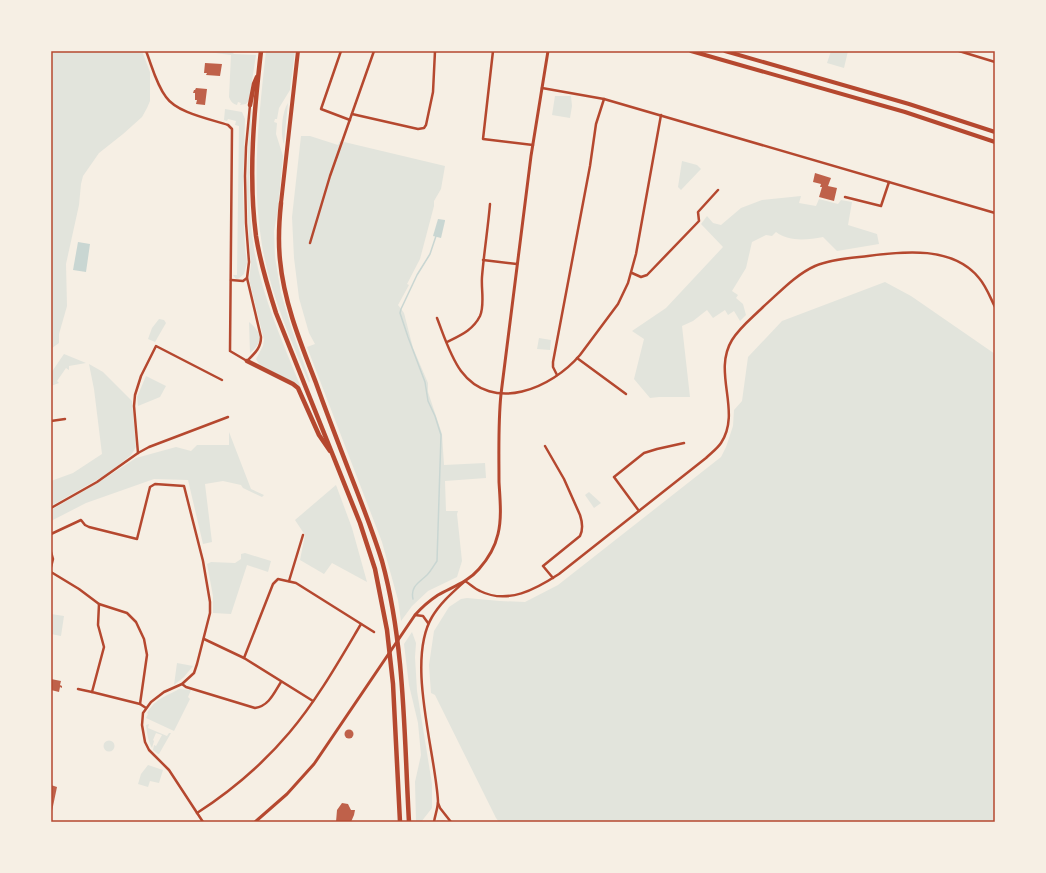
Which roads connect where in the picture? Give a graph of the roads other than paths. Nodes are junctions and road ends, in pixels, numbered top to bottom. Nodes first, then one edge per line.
1 (146, 51) edge
2 (261, 51) edge
3 (298, 51) edge
4 (341, 51) edge
5 (374, 51) edge
6 (435, 51) edge
7 (493, 51) edge
8 (548, 51) edge
9 (691, 51) edge
10 (725, 51) edge
11 (959, 51) edge
12 (995, 62) edge
13 (259, 74) junction
14 (542, 88) junction
15 (604, 98) junction
16 (250, 105) joint
17 (352, 114) junction
18 (661, 115) junction
19 (350, 120) junction
20 (995, 132) edge
21 (995, 142) edge
22 (533, 145) junction
23 (889, 182) junction
24 (718, 190) dead end
25 (845, 197) dead end
26 (281, 203) joint
27 (490, 204) dead end
28 (995, 213) edge
29 (310, 243) dead end
30 (483, 260) junction
31 (517, 264) junction
32 (632, 273) junction
33 (247, 278) junction
34 (231, 280) junction
35 (995, 307) edge
36 (437, 318) dead end
37 (447, 342) junction
38 (577, 358) junction
39 (247, 361) junction
40 (557, 375) junction
41 (222, 380) dead end
42 (500, 394) junction
43 (626, 394) dead end
44 (228, 417) dead end
45 (65, 419) dead end
46 (51, 421) edge
47 (684, 443) dead end
48 (545, 446) dead end
49 (138, 453) junction
50 (335, 459) junction
51 (51, 508) edge
52 (639, 511) junction
53 (51, 534) edge
54 (302, 535) dead end
55 (51, 552) edge
56 (51, 567) edge
57 (51, 572) edge
58 (553, 578) junction
59 (289, 581) junction
60 (465, 581) junction
61 (99, 604) junction
62 (415, 615) junction
63 (361, 624) junction
64 (428, 624) junction
65 (374, 632) dead end
66 (204, 639) junction
67 (244, 658) junction
68 (281, 682) junction
69 (182, 684) junction
70 (78, 689) dead end
71 (92, 692) junction
72 (313, 701) junction
73 (140, 704) junction
74 (146, 708) junction
75 (438, 802) junction
76 (197, 813) junction
77 (203, 822) edge
78 (255, 822) edge
79 (400, 822) edge
80 (409, 822) edge
81 (436, 822) edge
82 (445, 822) edge
83 (451, 822) edge

1 - 34 street
2 - 13 highway
3 - 26 main road
4 - 19 street
5 - 17 street
6 - 17 street
7 - 22 street
8 - 14 street
9 - 21 main road
10 - 20 main road
11 - 12 street
13 - 16 highway
13 - 50 highway
14 - 15 street
14 - 22 street
15 - 18 street
15 - 40 street
16 - 33 street
17 - 19 street
18 - 23 street
18 - 32 street
19 - 29 street
22 - 31 street
23 - 25 street
23 - 28 street
24 - 32 street
26 - 80 highway
27 - 30 street
30 - 31 street
30 - 37 street
31 - 42 street
32 - 38 street
33 - 34 street
33 - 39 street
34 - 39 street
35 - 52 street
36 - 37 street
37 - 42 street
38 - 40 street
38 - 43 street
39 - 50 highway
40 - 42 street
41 - 49 street
42 - 60 street
44 - 49 street
45 - 46 street
47 - 52 street
48 - 58 street
49 - 51 street
50 - 79 highway
52 - 58 street
53 - 66 street
54 - 59 street
55 - 56 street
57 - 61 street
58 - 60 street
59 - 63 street
59 - 67 street
60 - 62 street
60 - 64 street
61 - 71 street
61 - 73 street
62 - 64 street
62 - 78 street
63 - 65 street
63 - 72 street
64 - 75 street
66 - 67 street
66 - 69 street
67 - 68 street
68 - 69 street
68 - 72 street
69 - 74 street
70 - 71 street
71 - 73 street
72 - 76 street
73 - 74 street
74 - 76 street
75 - 81 street
75 - 83 street
76 - 77 street
81 - 82 street

